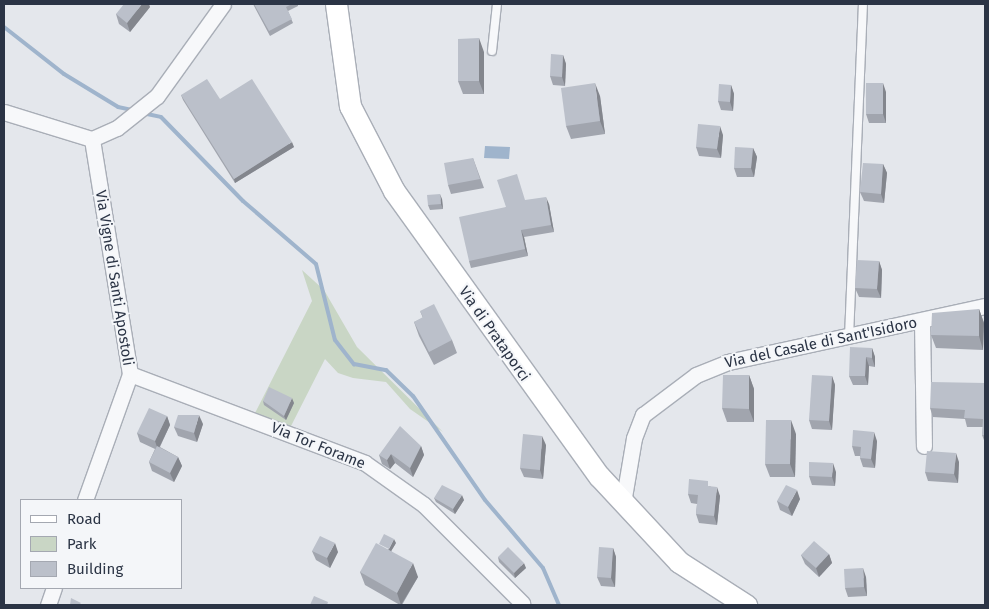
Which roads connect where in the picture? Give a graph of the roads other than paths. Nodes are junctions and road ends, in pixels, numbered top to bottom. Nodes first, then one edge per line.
1 (223, 4) edge
2 (336, 4) edge
3 (497, 4) edge
4 (864, 5) edge
5 (492, 51) dead end
6 (4, 112) edge
7 (92, 139) junction
8 (985, 306) edge
9 (922, 321) junction
10 (849, 336) junction
11 (130, 374) junction
12 (924, 446) dead end
13 (85, 499) edge
14 (623, 503) junction
15 (54, 589) edge
16 (522, 603) dead end
17 (48, 605) edge
18 (746, 605) edge

1 - 7 street
2 - 14 street, Via di Prataporci
3 - 5 lane
4 - 10 lane
6 - 7 street
7 - 11 street, Via Vigne di Santi Apostoli
8 - 9 street, Via del Casale di Sant'Isidoro
9 - 10 street, Via del Casale di Sant'Isidoro
9 - 12 street
10 - 14 street, Via del Casale di Sant'Isidoro
11 - 13 street, Via Vigne di Santi Apostoli
11 - 16 street, Via Tor Forame
14 - 18 street, Via di Prataporci
15 - 17 street

